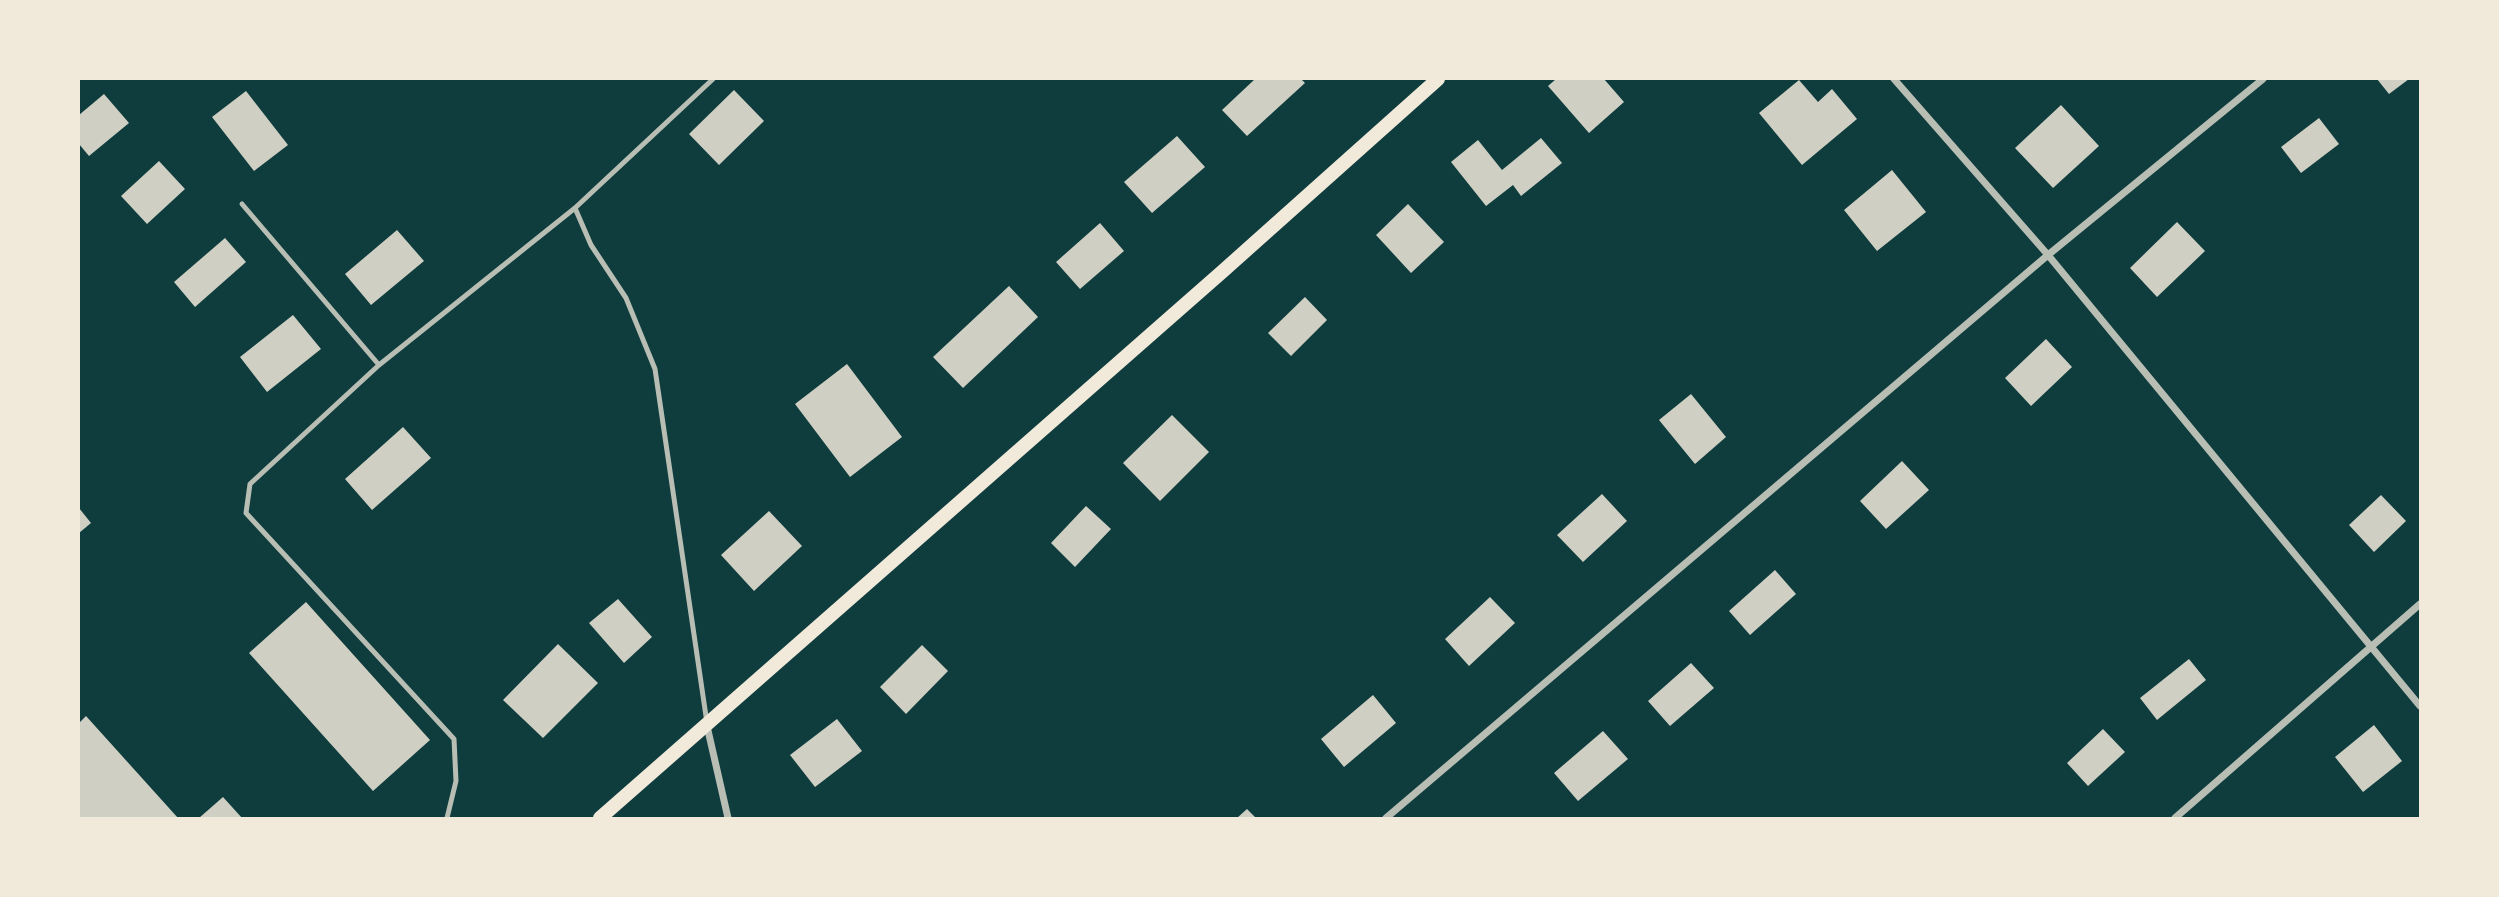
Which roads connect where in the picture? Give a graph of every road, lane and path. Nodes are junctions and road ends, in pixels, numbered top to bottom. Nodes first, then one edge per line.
1 (713, 79) edge
2 (1438, 79) edge
3 (1894, 79) edge
4 (2263, 79) edge
5 (242, 204) dead end
6 (575, 208) junction
7 (2048, 255) junction
8 (379, 365) junction
9 (2420, 604) edge
10 (2371, 648) junction
11 (2420, 706) edge
12 (707, 726) junction
13 (447, 818) edge
14 (600, 818) edge
15 (728, 818) edge
16 (1386, 818) edge
17 (2175, 818) edge

1 - 6 lane
2 - 12 main road
3 - 7 street
4 - 7 street
5 - 8 lane
6 - 8 lane
6 - 12 lane
7 - 10 street
7 - 16 street
8 - 13 lane
9 - 10 street
10 - 11 street
10 - 17 street
12 - 14 main road
12 - 15 street

